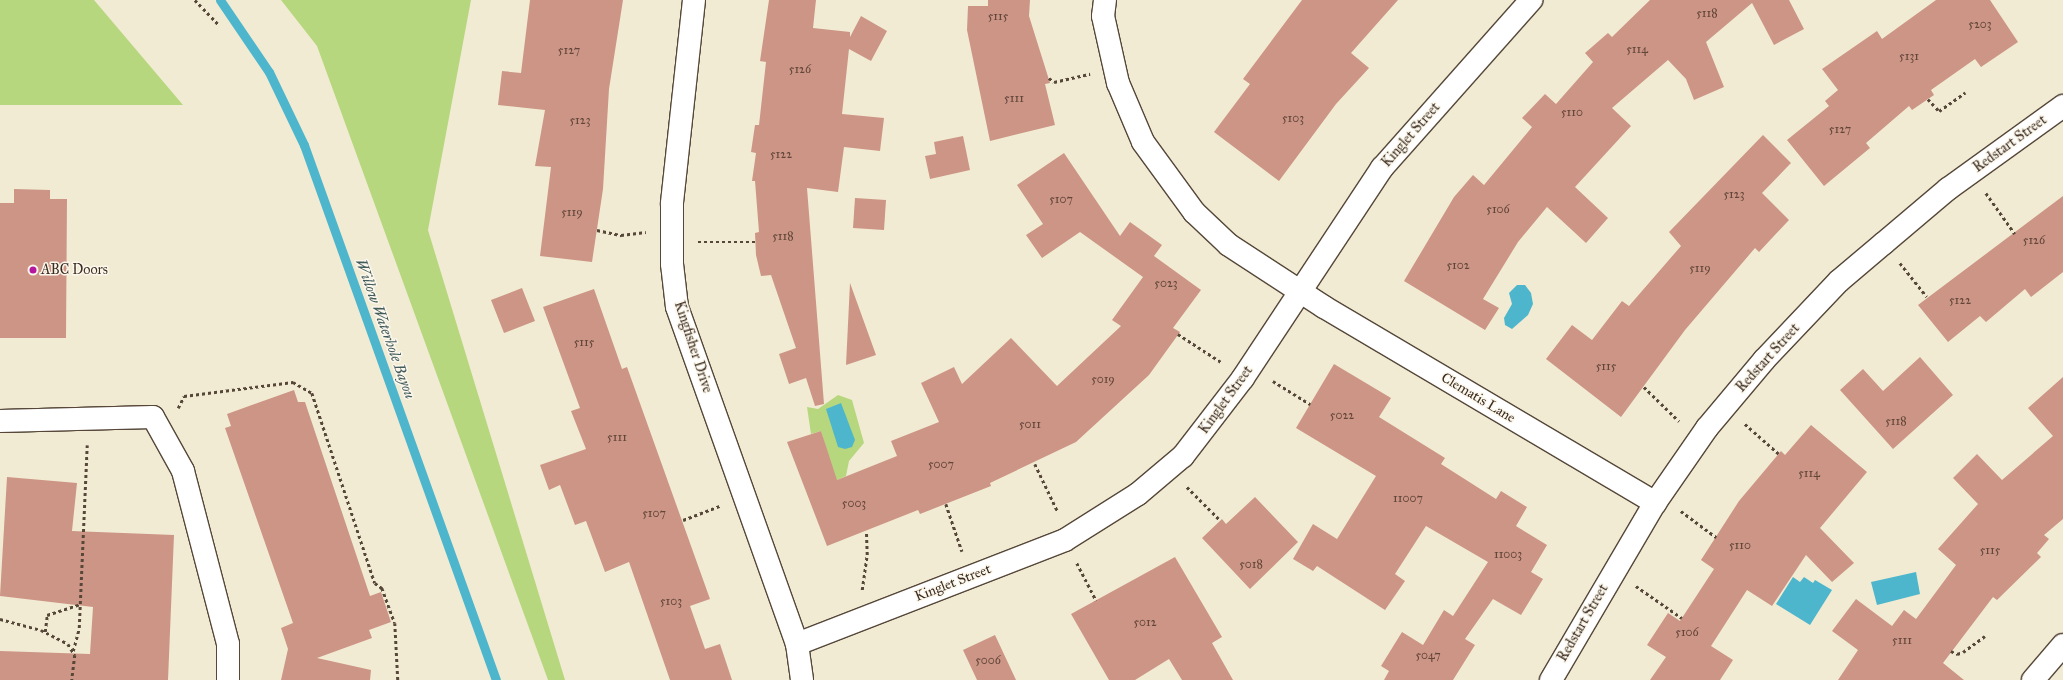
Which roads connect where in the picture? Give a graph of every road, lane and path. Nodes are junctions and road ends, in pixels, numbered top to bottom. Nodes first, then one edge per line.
1 (195, 0) edge
2 (694, 0) edge
3 (1105, 0) edge
4 (1531, 0) edge
5 (219, 25) dead end
6 (1114, 67) junction
7 (1049, 78) dead end
8 (1965, 93) dead end
9 (1928, 99) dead end
10 (2063, 106) edge
11 (1970, 173) junction
12 (597, 230) dead end
13 (2015, 234) dead end
14 (672, 236) junction
15 (755, 242) dead end
16 (1884, 242) junction
17 (1301, 292) junction
18 (1927, 297) dead end
19 (1178, 334) dead end
20 (1246, 373) junction
21 (1644, 387) dead end
22 (184, 396) dead end
23 (1310, 404) dead end
24 (1724, 407) junction
25 (89, 418) junction
26 (0, 421) edge
27 (1701, 436) junction
28 (1779, 454) dead end
29 (1035, 464) dead end
30 (1169, 468) junction
31 (744, 496) junction
32 (1657, 499) junction
33 (946, 504) dead end
34 (683, 520) dead end
35 (1220, 520) dead end
36 (866, 530) dead end
37 (1716, 537) dead end
38 (1068, 539) junction
39 (1614, 570) junction
40 (972, 576) junction
41 (1096, 600) dead end
42 (80, 604) junction
43 (1682, 618) dead end
44 (0, 619) edge
45 (859, 620) junction
46 (45, 632) junction
47 (1985, 636) dead end
48 (796, 644) junction
49 (2063, 645) edge
50 (73, 651) junction
51 (1951, 651) dead end
52 (72, 680) edge
53 (228, 680) edge
54 (398, 680) edge
55 (802, 680) edge
56 (1551, 680) edge
57 (2033, 680) edge

1 - 5 path
2 - 14 street, Kingfisher Drive
3 - 6 street, Clematis Lane
4 - 17 street, Kinglet Street
6 - 7 path
6 - 17 street, Clematis Lane
8 - 9 path
10 - 11 street, Redstart Street
11 - 13 path
11 - 16 street, Redstart Street
12 - 14 path
14 - 15 path
14 - 31 street, Kingfisher Drive
16 - 18 path
16 - 24 street, Redstart Street
17 - 20 street, Kinglet Street
17 - 32 street, Clematis Lane
19 - 20 path
20 - 23 path
20 - 30 street, Kinglet Street
21 - 27 path
22 - 54 path
24 - 27 street, Redstart Street
24 - 28 path
25 - 26 street
25 - 42 path
25 - 53 street
27 - 32 street, Redstart Street
29 - 38 path
30 - 35 path
30 - 38 street, Kinglet Street
31 - 34 path
31 - 48 street, Kingfisher Drive
32 - 37 path
32 - 39 street, Redstart Street
33 - 40 path
36 - 45 path
38 - 40 street, Kinglet Street
38 - 41 path
39 - 43 path
39 - 56 street, Redstart Street
40 - 45 street, Kinglet Street
42 - 46 path
42 - 50 path
44 - 46 path
45 - 48 street, Kinglet Street
46 - 50 path
47 - 51 path
48 - 55 street, Kingfisher Drive
49 - 57 street
50 - 52 path

